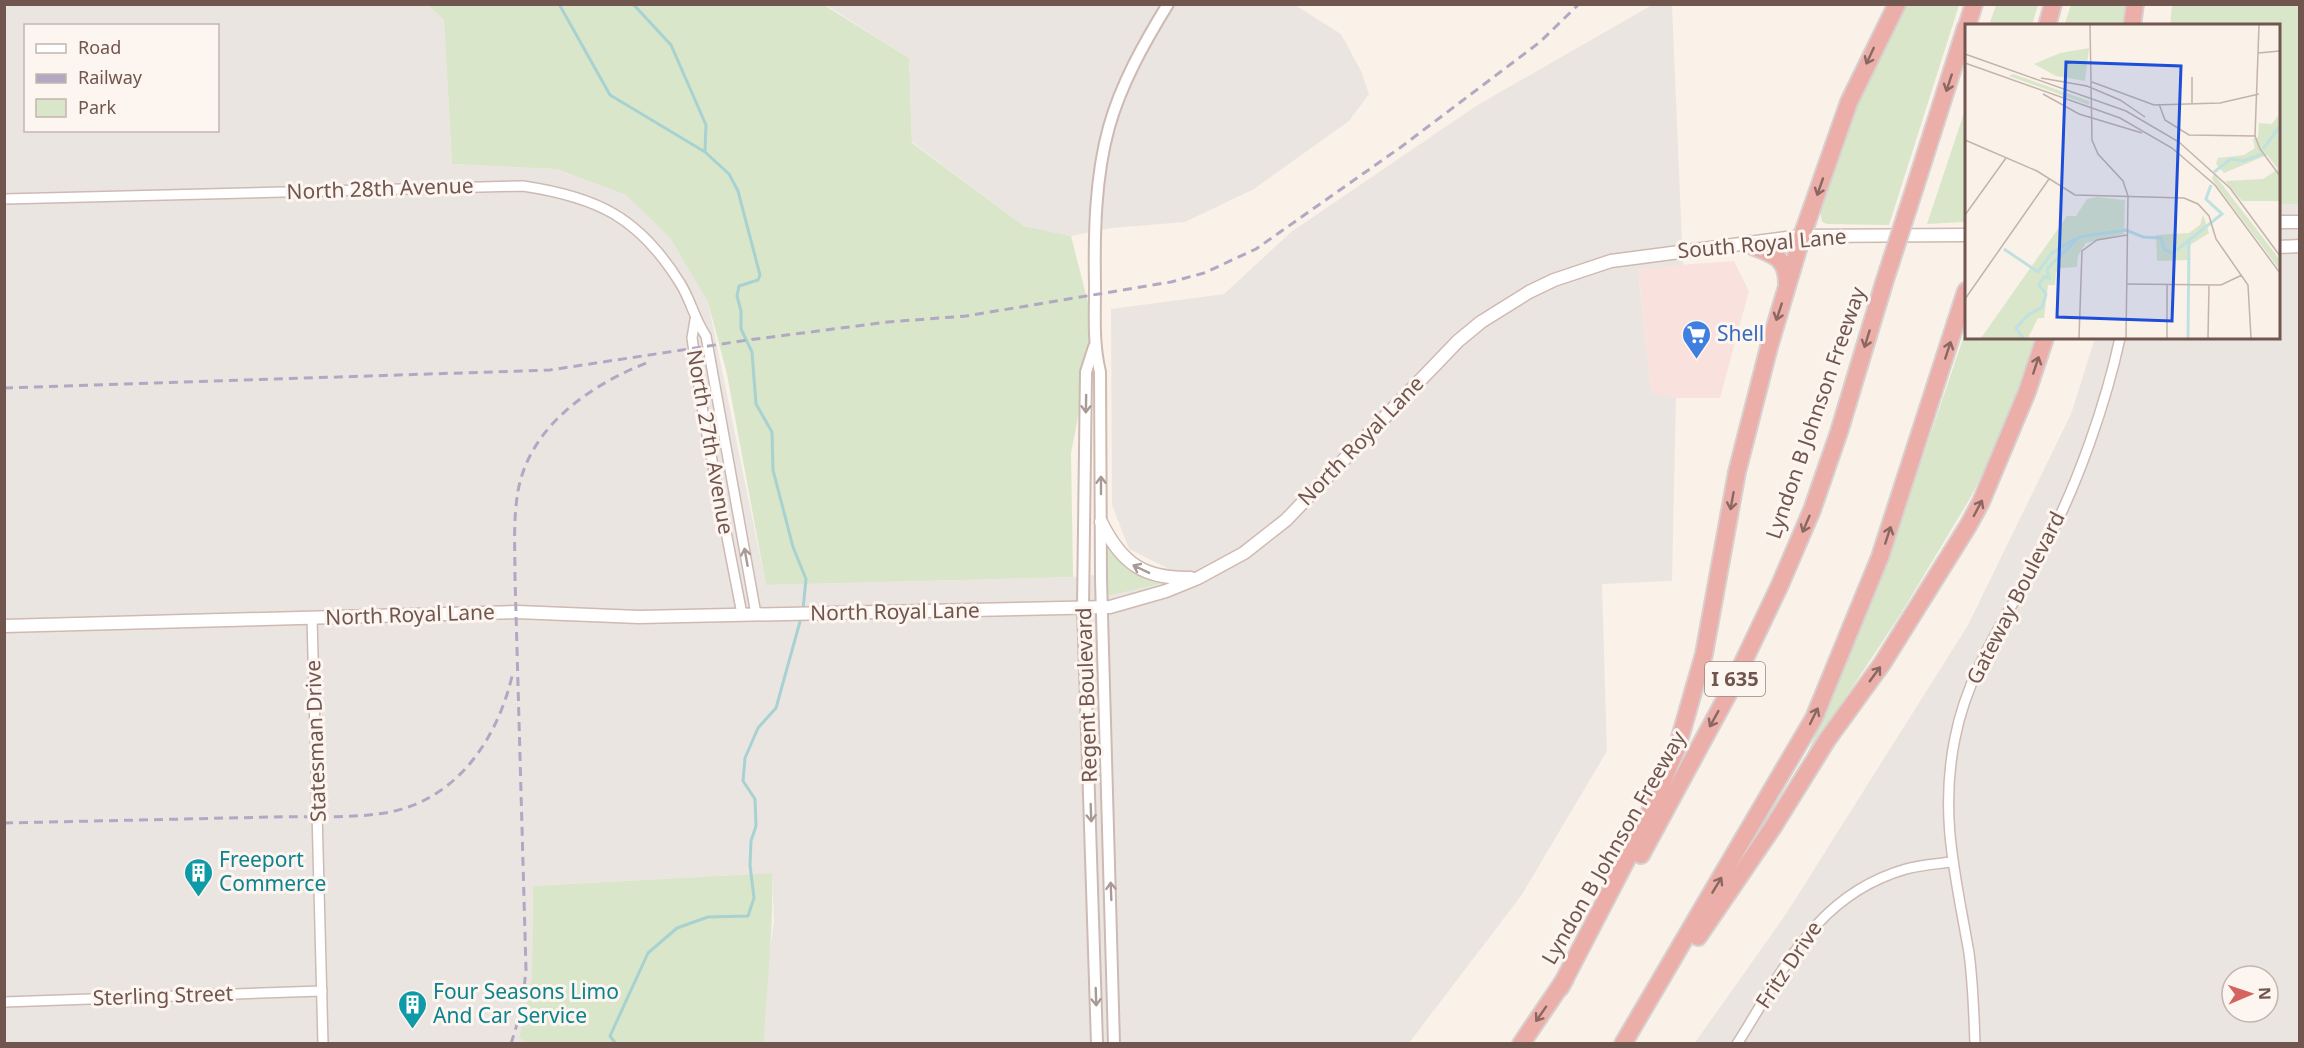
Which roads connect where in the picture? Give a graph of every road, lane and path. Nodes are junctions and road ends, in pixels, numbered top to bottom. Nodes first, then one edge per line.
1 (1168, 4) edge
2 (1897, 4) edge
3 (1974, 4) edge
4 (2053, 4) edge
5 (2135, 4) edge
6 (1968, 24) edge
7 (2048, 24) edge
8 (2132, 24) edge
9 (1965, 32) edge
10 (4, 199) edge
11 (2280, 222) edge
12 (2300, 222) edge
13 (1965, 235) edge
14 (1802, 236) junction
15 (1748, 244) junction
16 (2300, 246) edge
17 (2280, 247) edge
18 (1666, 252) joint
19 (1787, 289) junction
20 (1965, 294) edge
21 (695, 320) junction
22 (2045, 339) edge
23 (2120, 339) edge
24 (1095, 347) junction
25 (720, 416) junction
26 (704, 419) junction
27 (1101, 522) junction
28 (1198, 578) junction
29 (1102, 607) junction
30 (1083, 608) junction
31 (742, 614) junction
32 (756, 614) junction
33 (312, 617) junction
34 (4, 626) edge
35 (1951, 862) junction
36 (1560, 988) junction
37 (322, 991) junction
38 (4, 1002) edge
39 (323, 1044) edge
40 (1097, 1044) edge
41 (1114, 1044) edge
42 (1521, 1044) edge
43 (1623, 1044) edge
44 (1737, 1044) edge
45 (1975, 1044) edge

1 - 24 street, Regent Boulevard
2 -> 14 highway
3 - 6 highway, Lyndon B Johnson Freeway / I 635
4 - 7 highway
5 - 8 highway
9 -> 36 highway, Lyndon B Johnson Freeway / I 635, bridge
10 - 21 street, North 28th Avenue
11 - 12 main road
13 - 14 main road, South Royal Lane
14 - 15 main road, South Royal Lane
14 - 19 highway
15 - 18 main road, South Royal Lane
15 - 19 highway
16 - 17 main road
18 - 28 main road, North Royal Lane
19 -> 36 highway
43 -> 20 highway
21 - 25 street, North 27th Avenue
21 - 26 street, North 27th Avenue
43 -> 22 highway
23 - 35 street, Gateway Boulevard
27 -> 24 street, Regent Boulevard
24 -> 30 street, Regent Boulevard
25 - 26 street
32 -> 25 street, North 27th Avenue
26 - 31 street, North 27th Avenue
28 -> 27 main road
27 - 29 street, Regent Boulevard
28 - 29 main road, North Royal Lane
29 - 30 main road, North Royal Lane
41 -> 29 street, Regent Boulevard
30 - 32 main road, North Royal Lane
30 -> 40 street, Regent Boulevard
31 - 32 main road, North Royal Lane
31 - 33 main road, North Royal Lane
33 - 34 main road, North Royal Lane
33 - 37 street, Statesman Drive
35 - 44 street, Fritz Drive
35 - 45 street, Gateway Boulevard
36 -> 42 highway, Lyndon B Johnson Freeway / I 635
37 - 38 street, Sterling Street
37 - 39 street, Statesman Drive

